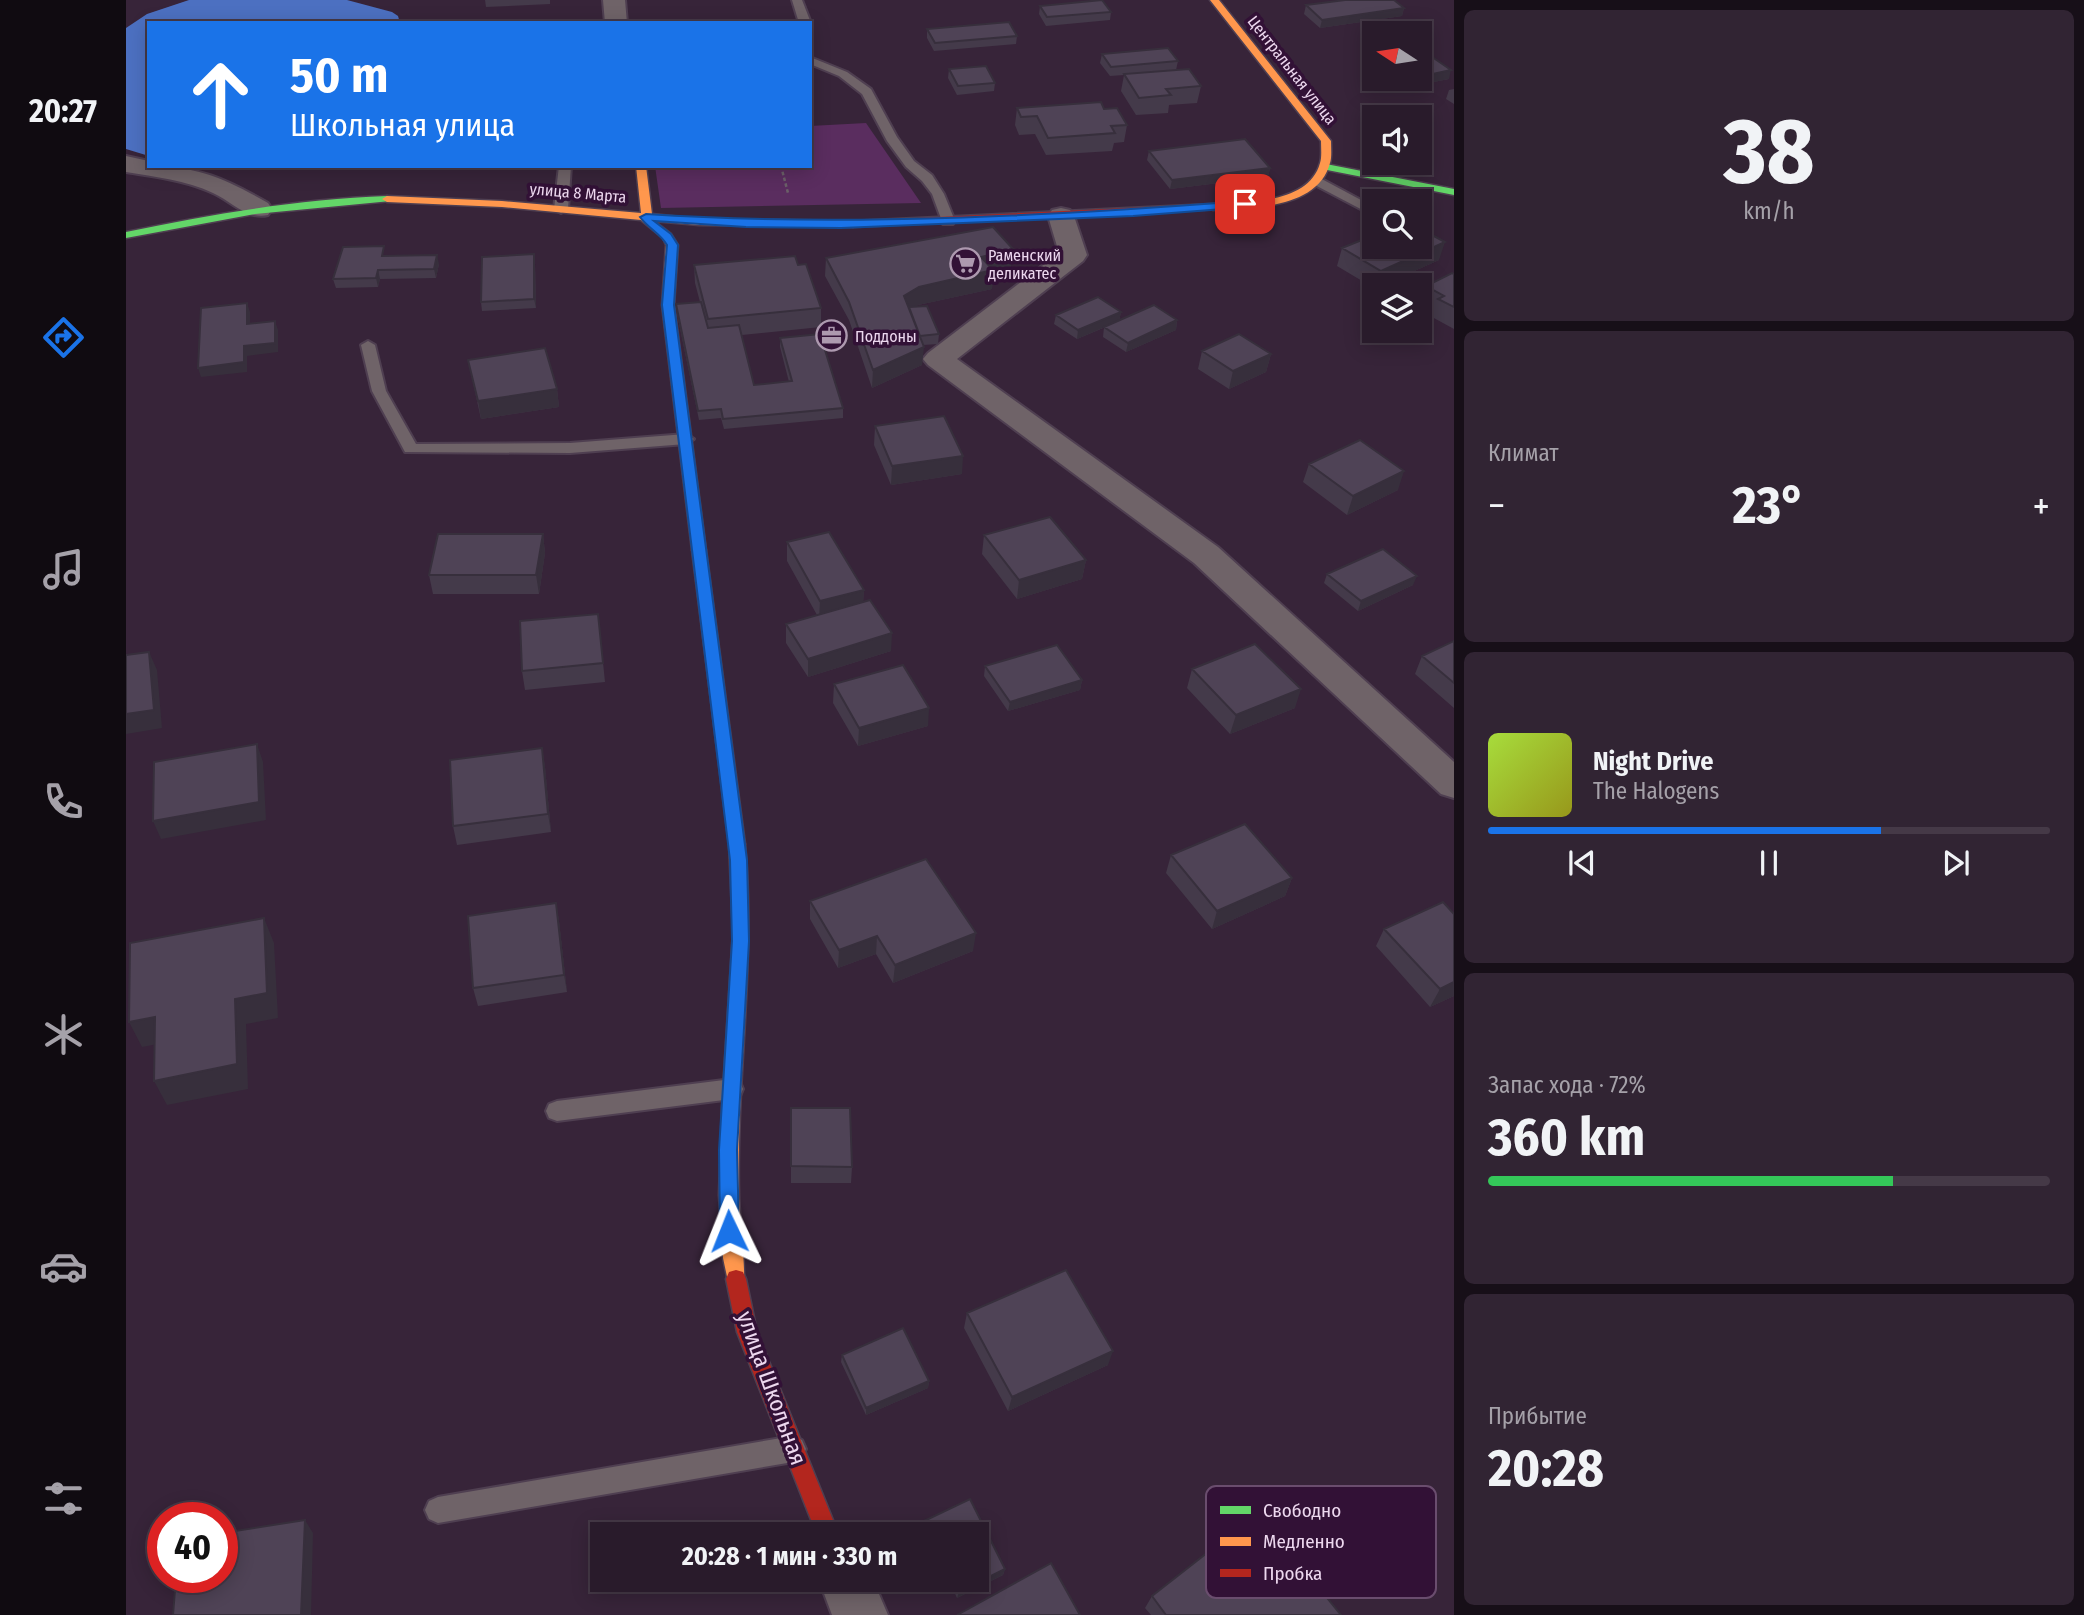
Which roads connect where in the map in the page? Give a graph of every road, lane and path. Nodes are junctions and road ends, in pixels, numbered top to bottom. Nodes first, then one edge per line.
1 (614, 0) edge
2 (797, 0) edge
3 (1214, 0) edge
4 (616, 21) edge
5 (804, 21) edge
6 (812, 61) edge
7 (126, 164) edge
8 (565, 168) edge
9 (641, 168) edge
10 (1322, 174) junction
11 (1454, 192) edge
12 (1362, 203) edge
13 (260, 209) junction
14 (561, 209) junction
15 (1061, 216) junction
16 (646, 217) junction
17 (948, 220) junction
18 (126, 235) edge
19 (368, 345) dead end
20 (686, 439) junction
21 (1454, 784) edge
22 (732, 1088) junction
23 (558, 1111) dead end
24 (793, 1449) junction
25 (438, 1510) dead end
26 (823, 1522) edge
27 (851, 1592) edge
28 (860, 1615) edge

1 - 4 street
2 - 5 lane
3 - 10 main road, Центральная улица
6 - 17 lane
7 - 13 street
8 - 14 lane
9 - 16 main road
10 - 11 main road
10 - 12 lane
10 - 15 main road, улица 8 Марта
13 - 14 main road, улица 8 Марта
13 - 18 main road, улица 8 Марта
14 - 16 main road, улица 8 Марта
15 - 17 main road, улица 8 Марта
15 - 21 street
16 - 17 main road, улица 8 Марта
16 - 20 main road, улица Школьная
19 - 20 lane
20 - 22 main road, улица Школьная
22 - 23 lane
22 - 24 main road, улица Школьная
24 - 25 lane
24 - 26 main road, улица Школьная
27 - 28 street

